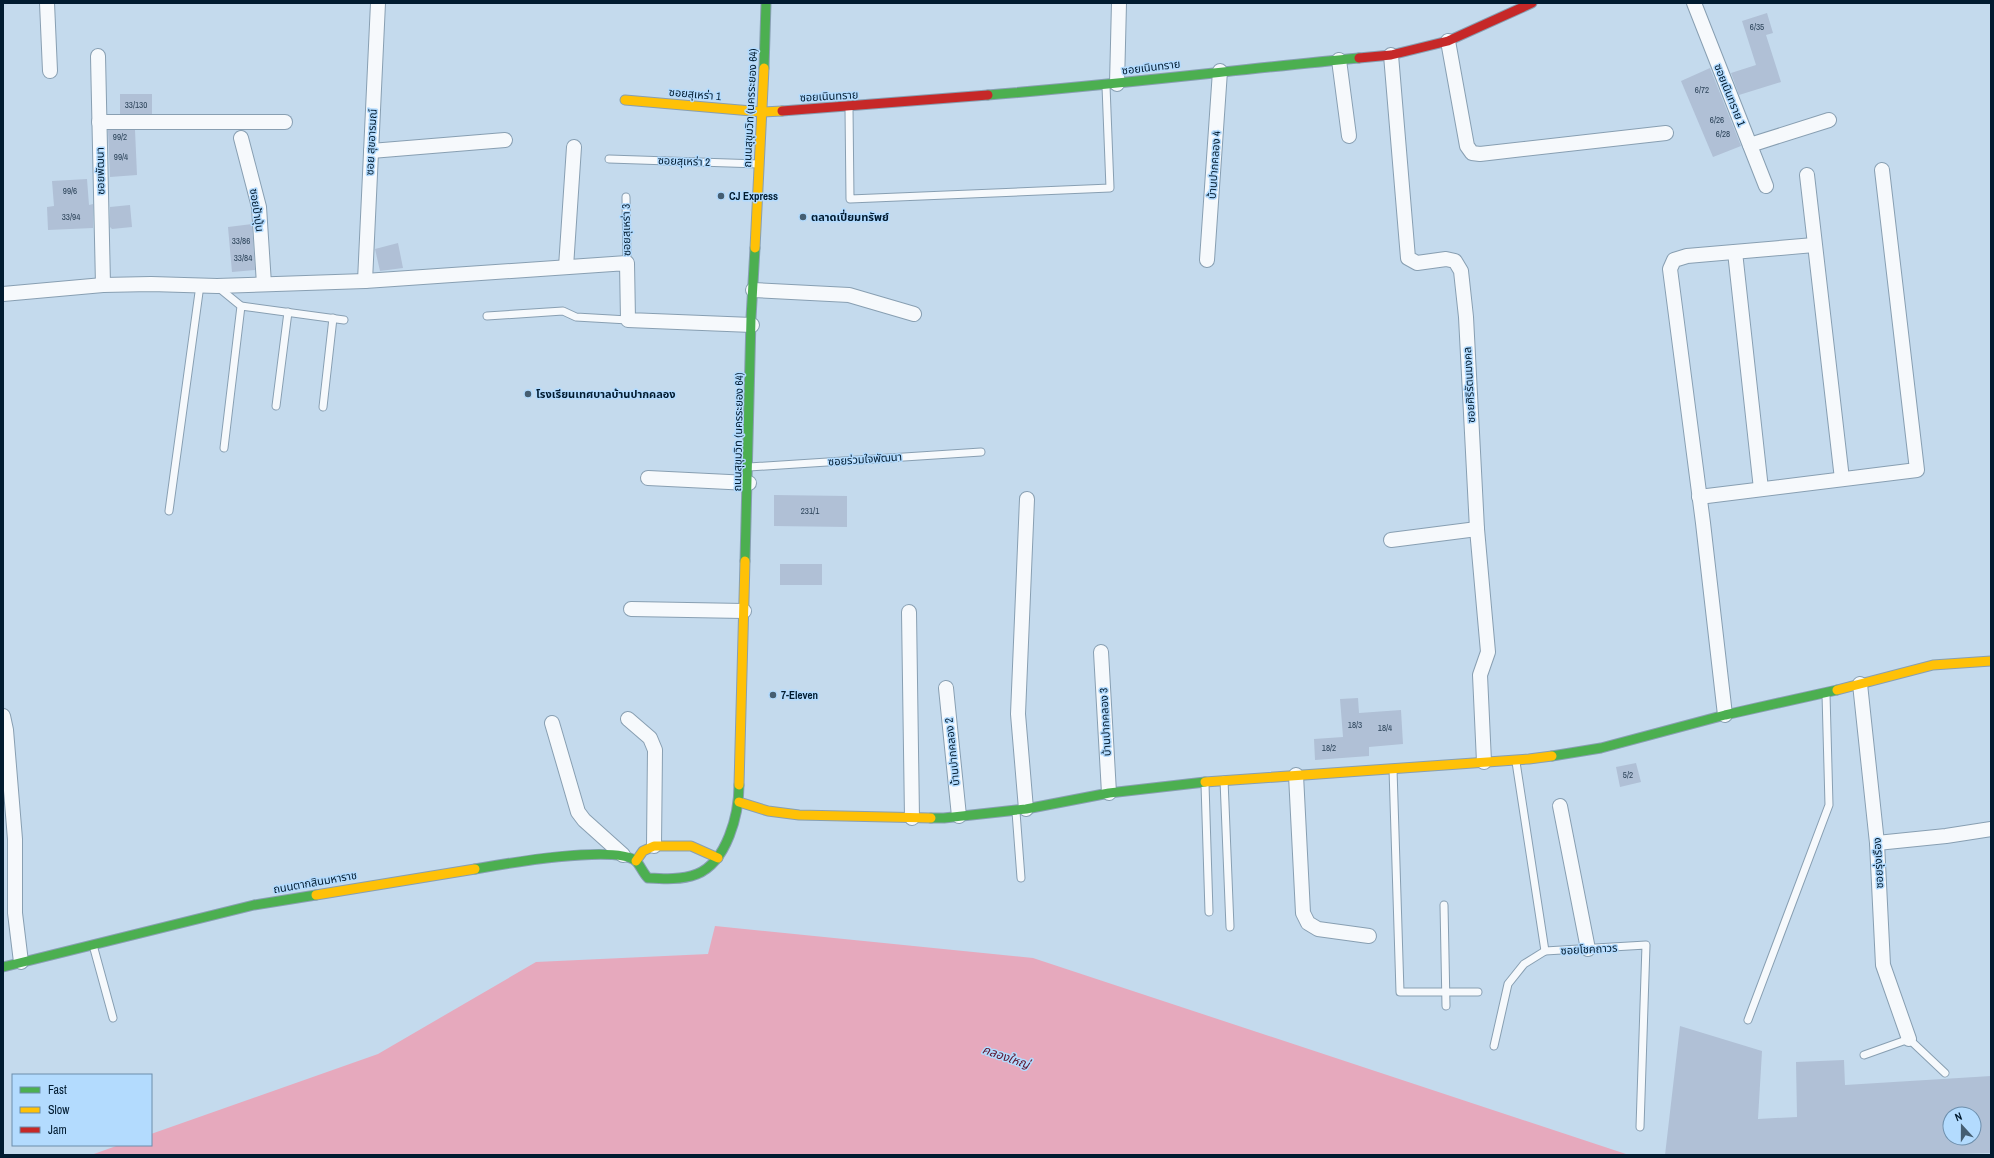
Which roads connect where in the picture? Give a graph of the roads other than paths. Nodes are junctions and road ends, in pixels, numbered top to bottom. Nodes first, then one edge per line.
1 (47, 3) edge
2 (378, 3) edge
3 (766, 3) edge
4 (1119, 3) edge
5 (1532, 3) edge
6 (1694, 3) edge
7 (1448, 41) junction
8 (1391, 55) junction
9 (98, 56) dead end
10 (1339, 60) junction
11 (50, 71) dead end
12 (1220, 71) junction
13 (1111, 84) junction
14 (625, 100) dead end
15 (849, 107) junction
16 (763, 112) junction
17 (1829, 120) dead end
18 (99, 122) junction
19 (285, 122) dead end
20 (1666, 132) dead end
21 (1349, 136) dead end
22 (241, 138) dead end
23 (505, 140) dead end
24 (1750, 145) junction
25 (574, 147) dead end
26 (371, 151) junction
27 (609, 159) dead end
28 (759, 164) junction
29 (1882, 170) dead end
30 (1807, 175) dead end
31 (1766, 186) dead end
32 (626, 197) dead end
33 (1814, 245) junction
34 (1735, 252) junction
35 (1207, 260) dead end
36 (627, 263) junction
37 (566, 267) junction
38 (365, 281) junction
39 (264, 284) junction
40 (103, 285) junction
41 (200, 286) junction
42 (217, 286) junction
43 (753, 290) junction
44 (3, 294) edge
45 (241, 306) junction
46 (288, 312) junction
47 (914, 314) dead end
48 (487, 316) dead end
49 (333, 318) junction
50 (344, 320) dead end
51 (628, 320) junction
52 (752, 325) junction
53 (276, 406) dead end
54 (323, 407) dead end
55 (224, 448) dead end
56 (981, 452) dead end
57 (749, 467) junction
58 (648, 478) dead end
59 (1842, 479) junction
60 (749, 483) junction
61 (1761, 489) junction
62 (1699, 497) junction
63 (1027, 499) dead end
64 (169, 511) dead end
65 (1477, 529) junction
66 (1391, 540) dead end
67 (631, 609) dead end
68 (744, 611) junction
69 (909, 612) dead end
70 (1101, 652) dead end
71 (1991, 661) edge
72 (1860, 684) junction
73 (946, 688) dead end
74 (1826, 694) junction
75 (1725, 715) junction
76 (3, 716) edge
77 (628, 719) dead end
78 (552, 723) dead end
79 (1515, 760) junction
80 (1484, 762) junction
81 (1393, 767) junction
82 (1296, 775) junction
83 (1224, 780) junction
84 (1204, 782) junction
85 (1109, 793) junction
86 (740, 802) junction
87 (1560, 806) dead end
88 (1021, 810) junction
89 (959, 816) junction
90 (912, 818) junction
91 (1991, 828) edge
92 (1878, 843) junction
93 (654, 846) junction
94 (629, 858) junction
95 (718, 858) junction
96 (1021, 878) dead end
97 (1444, 904) dead end
98 (1209, 912) dead end
99 (1230, 927) dead end
100 (1369, 936) dead end
101 (93, 945) junction
102 (1588, 949) junction
103 (1545, 951) junction
104 (22, 962) junction
105 (3, 967) edge
106 (1478, 992) dead end
107 (1445, 993) junction
108 (1446, 1006) dead end
109 (113, 1018) dead end
110 (1748, 1020) dead end
111 (1909, 1039) junction
112 (1494, 1046) dead end
113 (1864, 1055) dead end
114 (1945, 1073) dead end
115 (1640, 1127) dead end

1 - 11 street
2 - 26 street, ซอย สุขอารมณ์
3 - 16 street, ถนนสุขุมวิท (นครระยอง 64)
4 - 13 street
5 - 7 street, ซอยเนินทราย
6 - 24 street, ซอยเนินทราย 1
7 - 8 street, ซอยเนินทราย
7 - 20 street
8 - 10 street, ซอยเนินทราย
8 - 65 street, ซอยศิริรัตนมงคล
9 - 18 street, ซอยพัฒนา
10 - 12 street, ซอยเนินทราย
10 - 21 street
12 - 13 street, ซอยเนินทราย
12 - 35 street, บ้านปากคลอง 4
13 - 15 street, ซอยเนินทราย
13 - 15 lane
14 - 16 street, ซอยสุเหร่า 1
15 - 16 street, ซอยเนินทราย
16 - 28 street, ถนนสุขุมวิท (นครระยอง 64)
17 - 24 street
18 - 19 street
18 - 40 street, ซอยพัฒนา
22 - 39 street, ซอยป้าปุ่น
23 - 26 street
24 - 31 street, ซอยเนินทราย 1
25 - 37 street
26 - 38 street, ซอย สุขอารมณ์
27 - 28 lane, ซอยสุเหร่า 2
28 - 43 street, ถนนสุขุมวิท (นครระยอง 64)
29 - 59 street
30 - 33 street
32 - 36 lane, ซอยสุเหร่า 3
33 - 34 street
33 - 59 street
34 - 61 street
34 - 62 street
36 - 37 street
36 - 51 street
37 - 38 street
38 - 39 street
39 - 42 street
40 - 41 street
40 - 44 street
41 - 42 street
41 - 64 lane
42 - 45 lane
43 - 47 street
43 - 52 street, ถนนสุขุมวิท (นครระยอง 64)
45 - 46 lane
45 - 55 lane
46 - 49 lane
46 - 53 lane
48 - 51 lane
49 - 50 lane
49 - 54 lane
51 - 52 street
52 - 57 street, ถนนสุขุมวิท (นครระยอง 64)
56 - 57 lane, ซอยร่วมใจพัฒนา
57 - 60 street, ถนนสุขุมวิท (นครระยอง 64)
58 - 60 street
59 - 61 street
60 - 68 street, ถนนสุขุมวิท (นครระยอง 64)
61 - 62 street
62 - 75 street
63 - 88 street
65 - 66 street
65 - 80 street, ซอยศิริรัตนมงคล
67 - 68 street
68 - 86 street, ถนนสุขุมวิท (นครระยอง 64)
69 - 90 street
70 - 85 street, บ้านปากคลอง 3
71 - 72 street
72 - 74 street
72 - 92 street, ซอยรุ่งเรือง
73 - 89 street, บ้านปากคลอง 2
74 - 75 street
74 - 110 lane
75 - 79 street
76 - 104 street
77 - 93 street
78 - 94 street
79 - 80 street
79 - 103 lane, ซอยโชคถาวร
80 - 81 street
81 - 82 street
81 - 107 lane
82 - 83 street
82 - 100 street
83 - 84 street
83 - 99 lane
84 - 85 street
84 - 98 lane
85 - 88 street
86 - 90 street
86 - 95 street, ถนนสุขุมวิท (นครระยอง 64)
87 - 102 street
88 - 89 street
88 - 96 lane
89 - 90 street
91 - 92 street
92 - 111 street, ซอยรุ่งเรือง
93 - 94 street
93 - 95 street
94 - 95 street
94 - 101 street, ถนนตากสินมหาราช
97 - 107 lane
101 - 104 street, ถนนตากสินมหาราช
101 - 109 lane
102 - 103 lane, ซอยโชคถาวร
102 - 115 lane, ซอยโชคถาวร
103 - 112 lane
104 - 105 street, ถนนตากสินมหาราช
106 - 107 lane
107 - 108 lane
111 - 113 lane
111 - 114 lane

